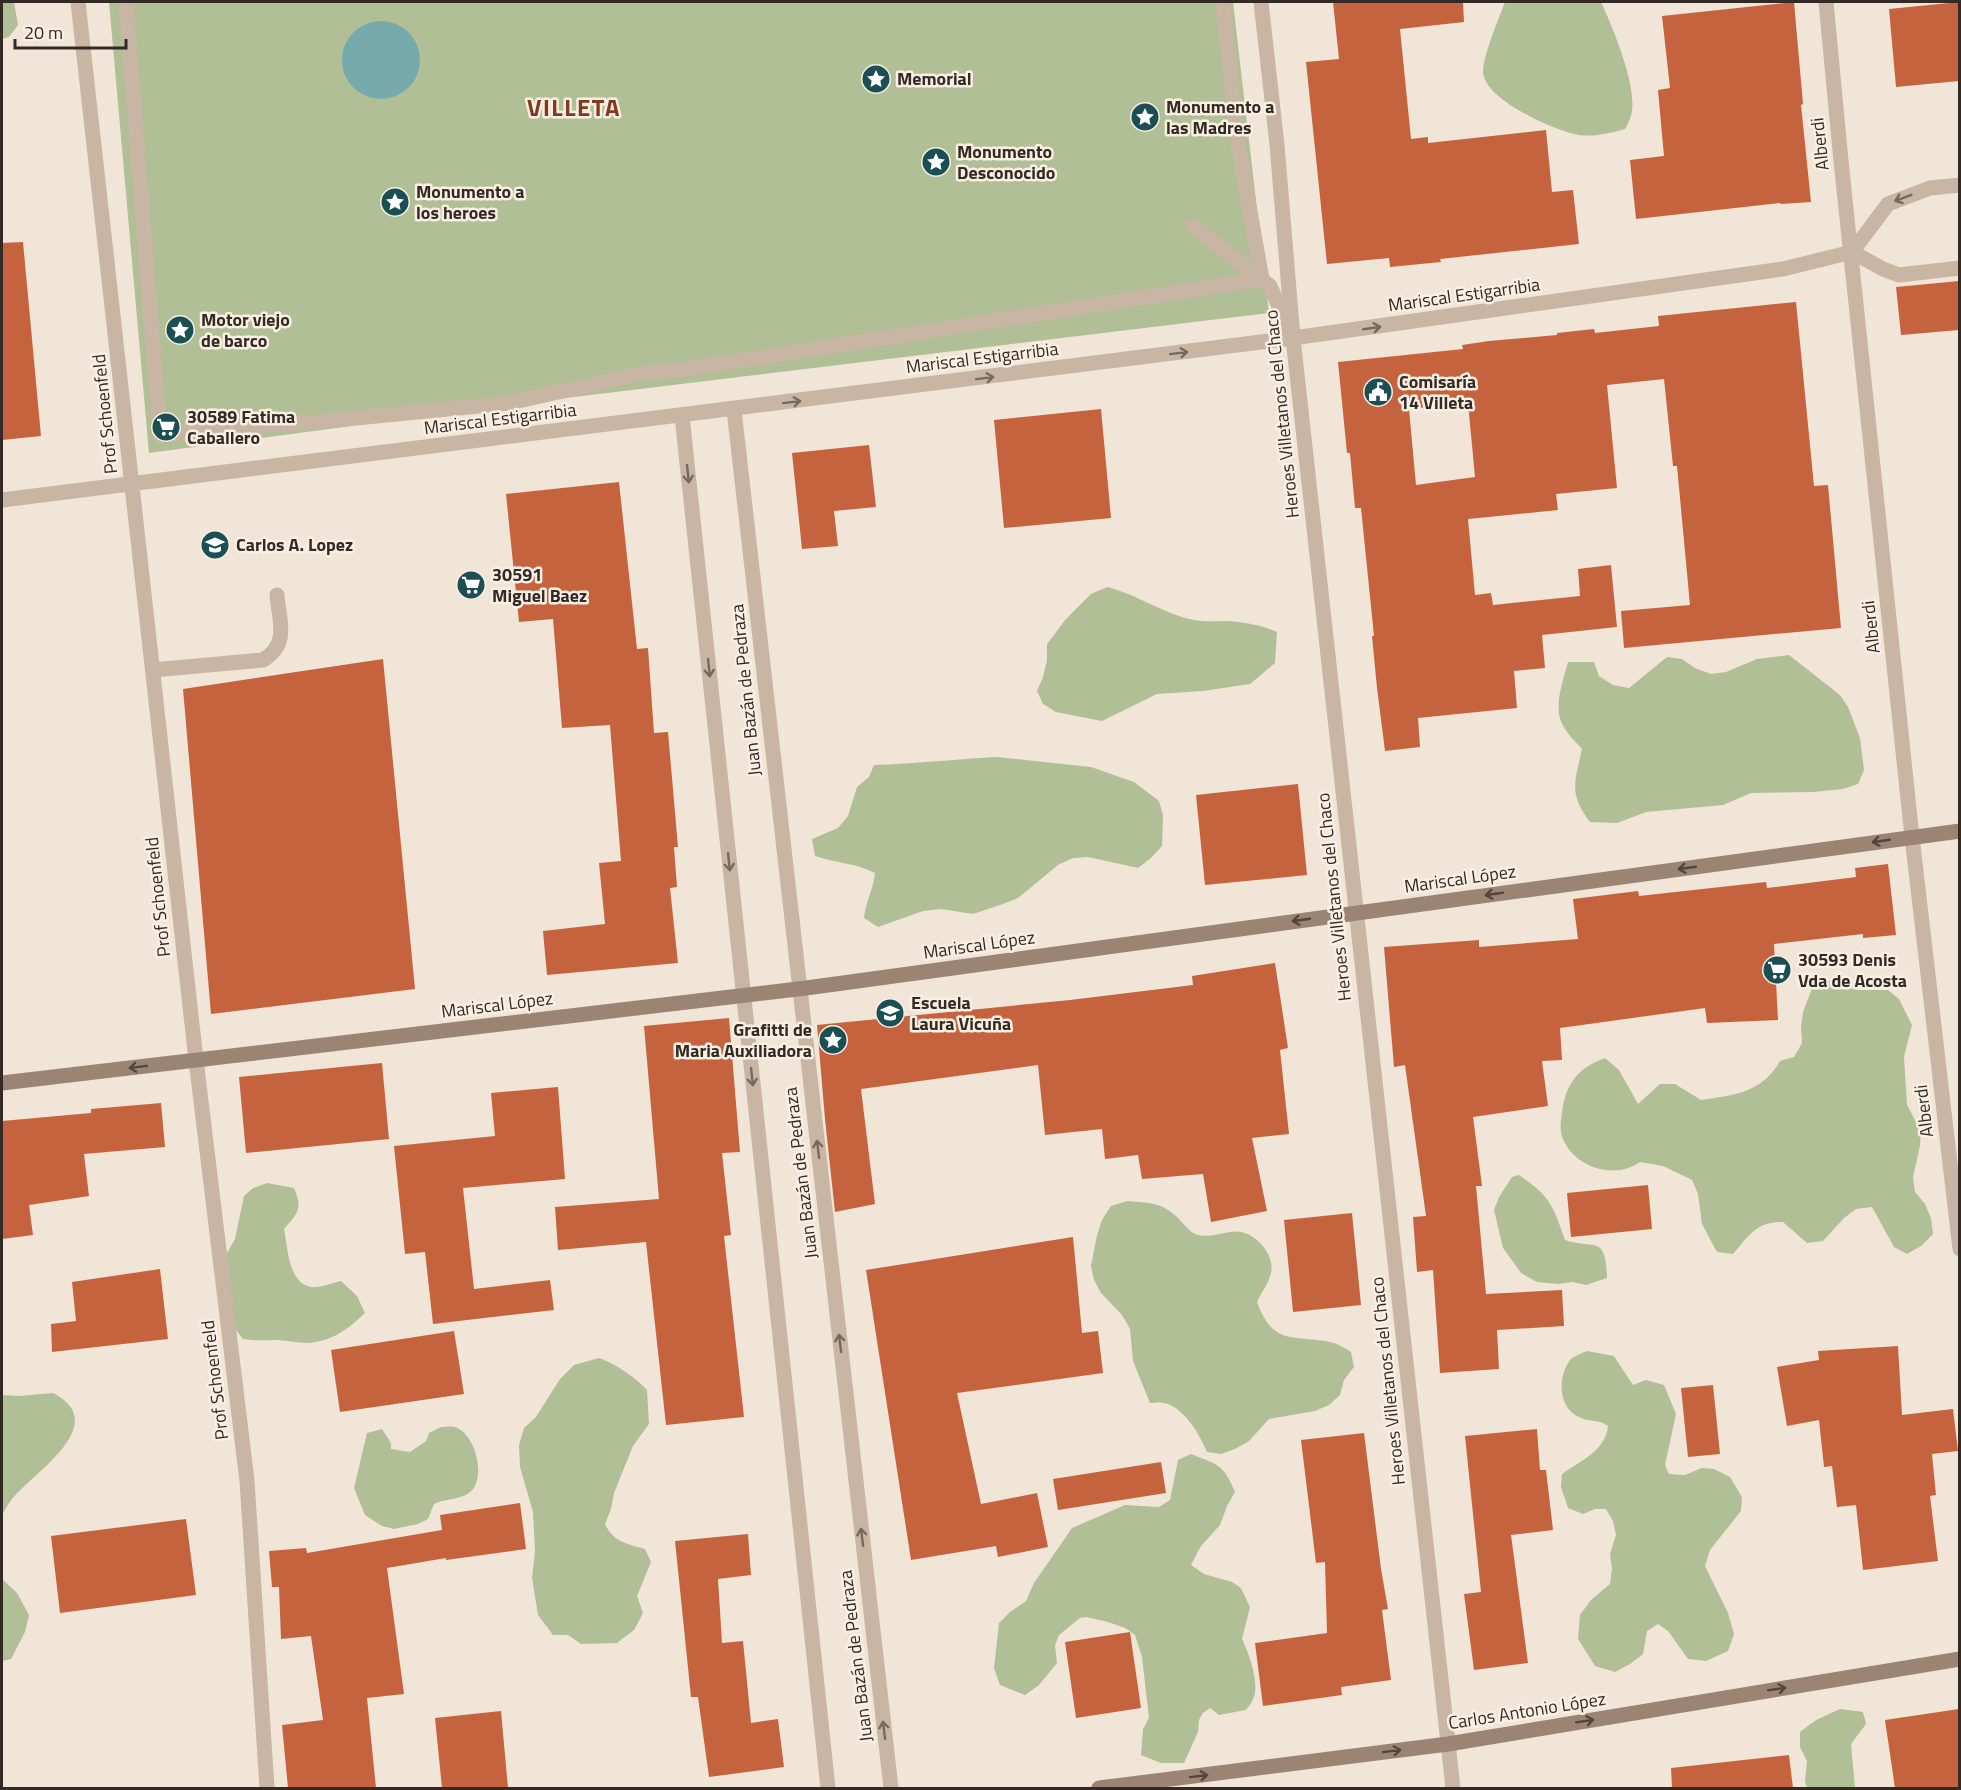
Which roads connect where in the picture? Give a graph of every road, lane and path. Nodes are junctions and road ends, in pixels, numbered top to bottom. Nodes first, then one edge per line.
1 (78, 2) edge
2 (126, 2) edge
3 (1223, 2) edge
4 (1261, 2) edge
5 (1826, 2) edge
6 (1959, 185) edge
7 (1193, 226) dead end
8 (1852, 252) junction
9 (1959, 268) edge
10 (1262, 279) junction
11 (1293, 338) junction
12 (734, 410) junction
13 (682, 416) junction
14 (132, 484) junction
15 (2, 500) edge
16 (277, 595) dead end
17 (153, 670) junction
18 (1959, 831) edge
19 (1912, 837) junction
20 (1355, 913) junction
21 (800, 989) junction
22 (744, 995) junction
23 (196, 1060) junction
24 (2, 1083) edge
25 (1959, 1249) edge
26 (1959, 1659) edge
27 (1448, 1744) junction
28 (267, 1788) edge
29 (828, 1788) edge
30 (891, 1788) edge
31 (1099, 1788) edge
32 (1453, 1788) edge

1 - 14 street, Prof Schoenfeld
2 - 10 street
3 - 10 street
4 - 11 street, Heroes Villetanos del Chaco
5 - 8 street, Alberdi
6 -> 8 street
7 - 10 street
8 - 9 street
11 -> 8 street, Mariscal Estigarribia
8 - 19 street, Alberdi
10 - 11 street
12 -> 11 street, Mariscal Estigarribia
11 - 20 street, Heroes Villetanos del Chaco
12 - 13 street, Mariscal Estigarribia
12 - 21 street, Juan Bazán de Pedraza
13 - 14 street, Mariscal Estigarribia
13 -> 22 street
14 - 15 street, Mariscal Estigarribia
14 - 17 street, Prof Schoenfeld
16 - 17 street
17 - 23 street, Prof Schoenfeld
18 - 19 main road, Mariscal López
19 -> 20 main road, Mariscal López
19 - 25 street, Alberdi
20 -> 21 main road, Mariscal López
20 - 27 street, Heroes Villetanos del Chaco
21 - 22 main road, Mariscal López
30 -> 21 street, Juan Bazán de Pedraza
22 - 23 main road, Mariscal López
22 -> 29 street
23 -> 24 main road, Mariscal López
23 - 28 street, Prof Schoenfeld
27 -> 26 main road, Carlos Antonio López
31 -> 27 main road, Carlos Antonio López
27 - 32 street, Heroes Villetanos del Chaco

